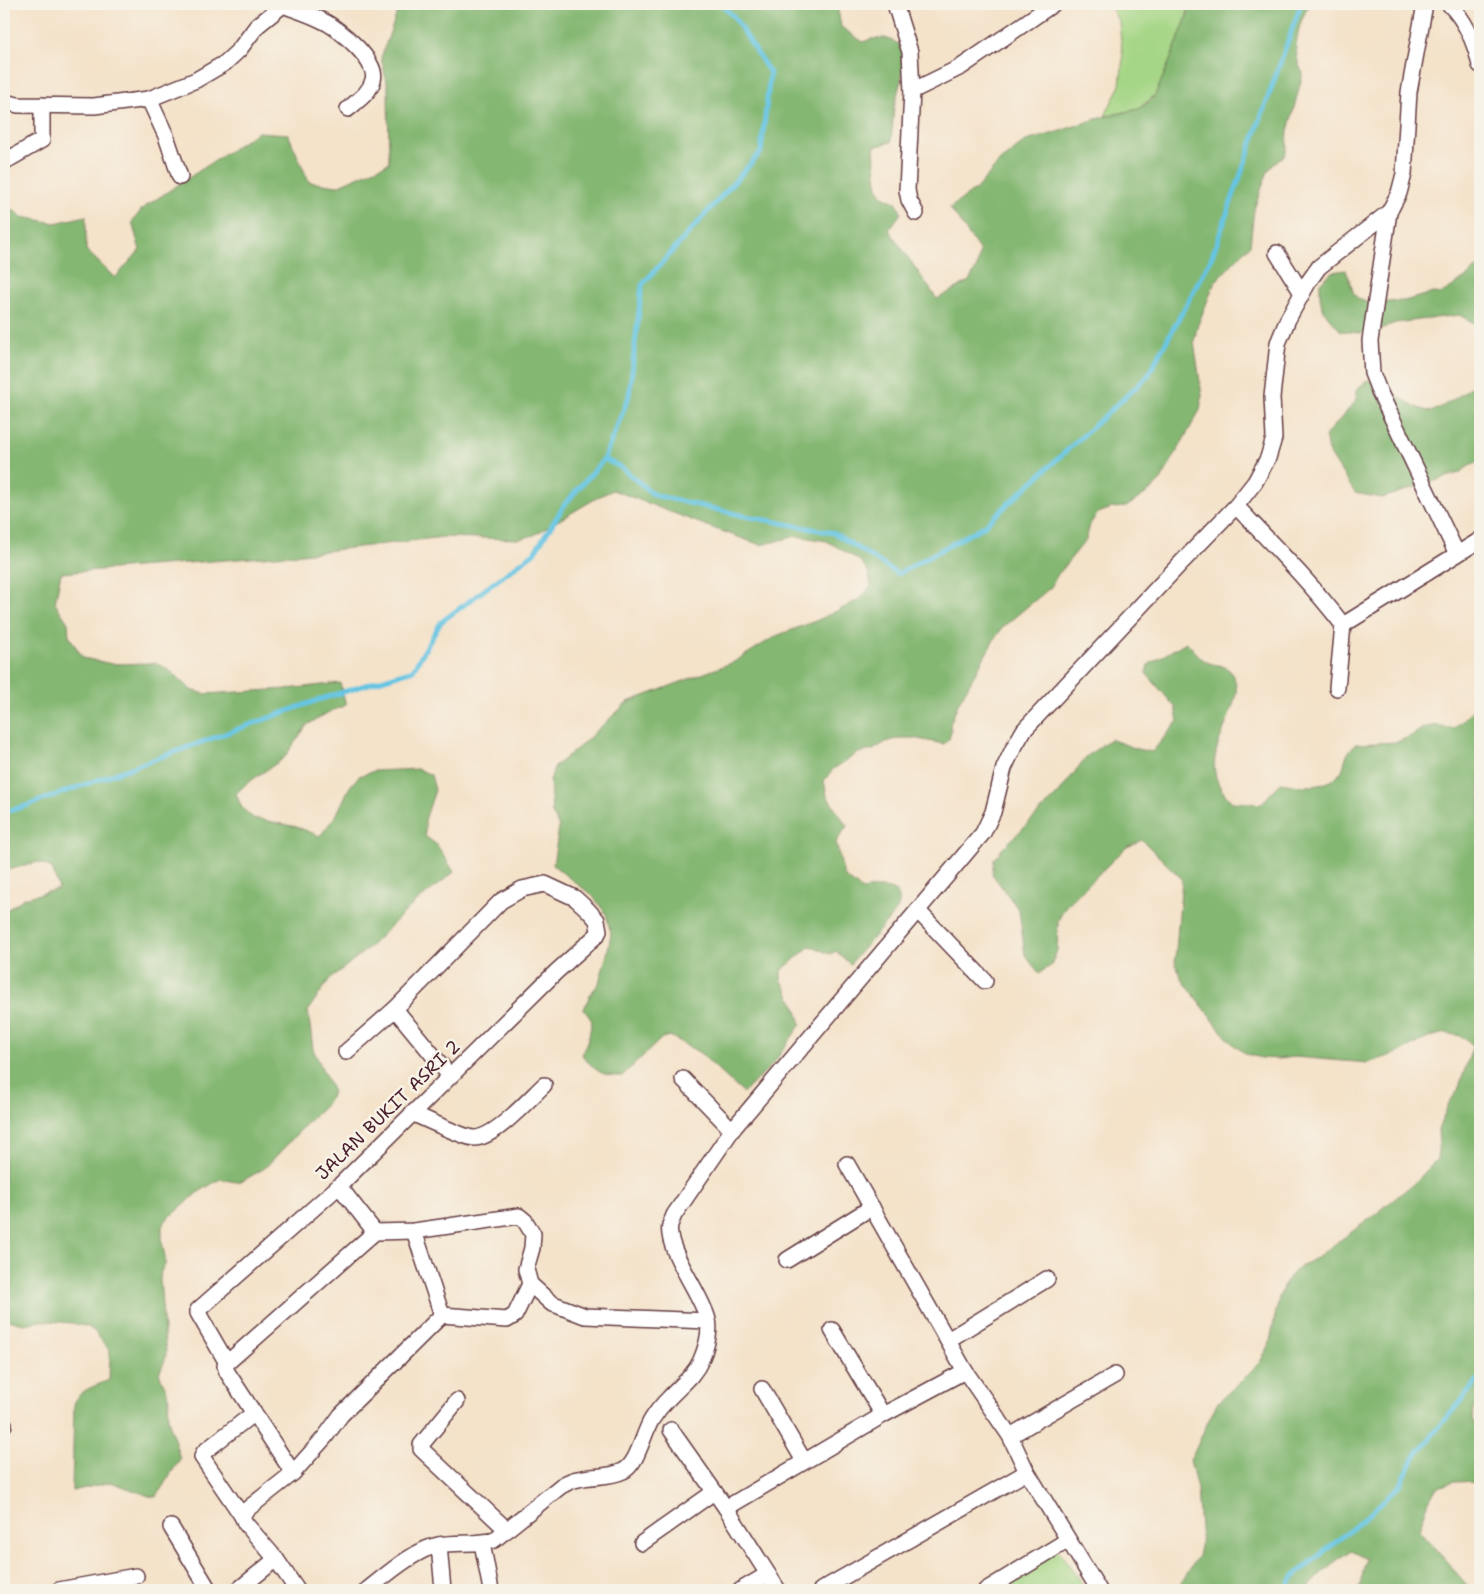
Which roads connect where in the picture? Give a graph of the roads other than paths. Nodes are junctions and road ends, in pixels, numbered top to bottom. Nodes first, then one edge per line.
1 (282, 4) edge
2 (895, 4) edge
3 (1053, 4) edge
4 (1425, 4) edge
5 (1449, 4) edge
6 (1480, 65) edge
7 (912, 92) junction
8 (149, 99) junction
9 (4, 102) edge
10 (42, 106) junction
11 (348, 109) dead end
12 (4, 162) edge
13 (180, 177) dead end
14 (1389, 212) junction
15 (916, 213) dead end
16 (1277, 253) dead end
17 (1302, 293) junction
18 (1236, 506) junction
19 (1480, 540) edge
20 (1457, 554) junction
21 (1343, 625) junction
22 (1337, 688) dead end
23 (918, 911) junction
24 (985, 981) dead end
25 (395, 1009) junction
26 (346, 1052) dead end
27 (450, 1076) junction
28 (683, 1079) dead end
29 (544, 1085) dead end
30 (412, 1113) junction
31 (732, 1130) junction
32 (847, 1164) dead end
33 (338, 1186) junction
34 (872, 1207) junction
35 (414, 1231) junction
36 (375, 1232) junction
37 (787, 1260) dead end
38 (1047, 1280) dead end
39 (530, 1284) junction
40 (442, 1315) junction
41 (708, 1321) junction
42 (832, 1330) dead end
43 (948, 1340) junction
44 (226, 1363) junction
45 (965, 1371) junction
46 (1115, 1375) dead end
47 (762, 1389) dead end
48 (457, 1401) dead end
49 (254, 1413) junction
50 (883, 1415) junction
51 (671, 1430) dead end
52 (1010, 1436) junction
53 (804, 1461) junction
54 (1026, 1472) junction
55 (293, 1473) junction
56 (714, 1492) junction
57 (726, 1508) junction
58 (242, 1516) junction
59 (171, 1527) dead end
60 (507, 1530) junction
61 (1068, 1540) junction
62 (482, 1543) junction
63 (642, 1543) dead end
64 (439, 1545) junction
65 (276, 1559) junction
66 (768, 1574) junction
67 (136, 1576) dead end
68 (59, 1590) edge
69 (209, 1590) edge
70 (238, 1590) edge
71 (297, 1590) edge
72 (367, 1590) edge
73 (443, 1590) edge
74 (491, 1590) edge
75 (741, 1590) edge
76 (778, 1590) edge
77 (821, 1590) edge
78 (986, 1590) edge
79 (1099, 1590) edge

1 - 8 street
1 - 11 street
2 - 7 street
3 - 7 street
4 - 14 street
5 - 6 street
7 - 15 street
8 - 10 street
8 - 13 street
9 - 10 street
10 - 12 street
14 - 17 street
14 - 20 street
16 - 17 street
17 - 18 street
18 - 21 street
18 - 23 street
19 - 20 street
20 - 21 street
21 - 22 street
23 - 24 street
23 - 31 street
25 - 26 street
25 - 27 street
25 - 27 street, JALAN BUKIT ASRI 2
27 - 30 street, JALAN BUKIT ASRI 2
28 - 31 street
29 - 30 street
30 - 33 street, JALAN BUKIT ASRI 2
31 - 41 street
32 - 34 street
33 - 36 street
33 - 44 street, JALAN BUKIT ASRI 2
34 - 37 street
34 - 43 street
35 - 36 street
35 - 39 street
35 - 40 street
36 - 44 street
38 - 43 street
39 - 40 street
39 - 41 street
40 - 55 street
41 - 60 street
42 - 50 street
43 - 45 street
44 - 49 street
45 - 50 street
45 - 52 street
46 - 52 street
47 - 53 street
48 - 60 street
49 - 55 street
49 - 58 street
50 - 53 street
51 - 56 street
52 - 54 street
53 - 57 street
54 - 61 street
54 - 77 street
55 - 58 street
56 - 57 street
56 - 63 street
57 - 66 street
58 - 65 street
59 - 69 street
60 - 62 street
61 - 78 street
61 - 79 street
62 - 64 street
62 - 74 street
64 - 72 street
64 - 73 street
65 - 70 street
65 - 71 street
66 - 75 street
66 - 76 street
67 - 68 street

